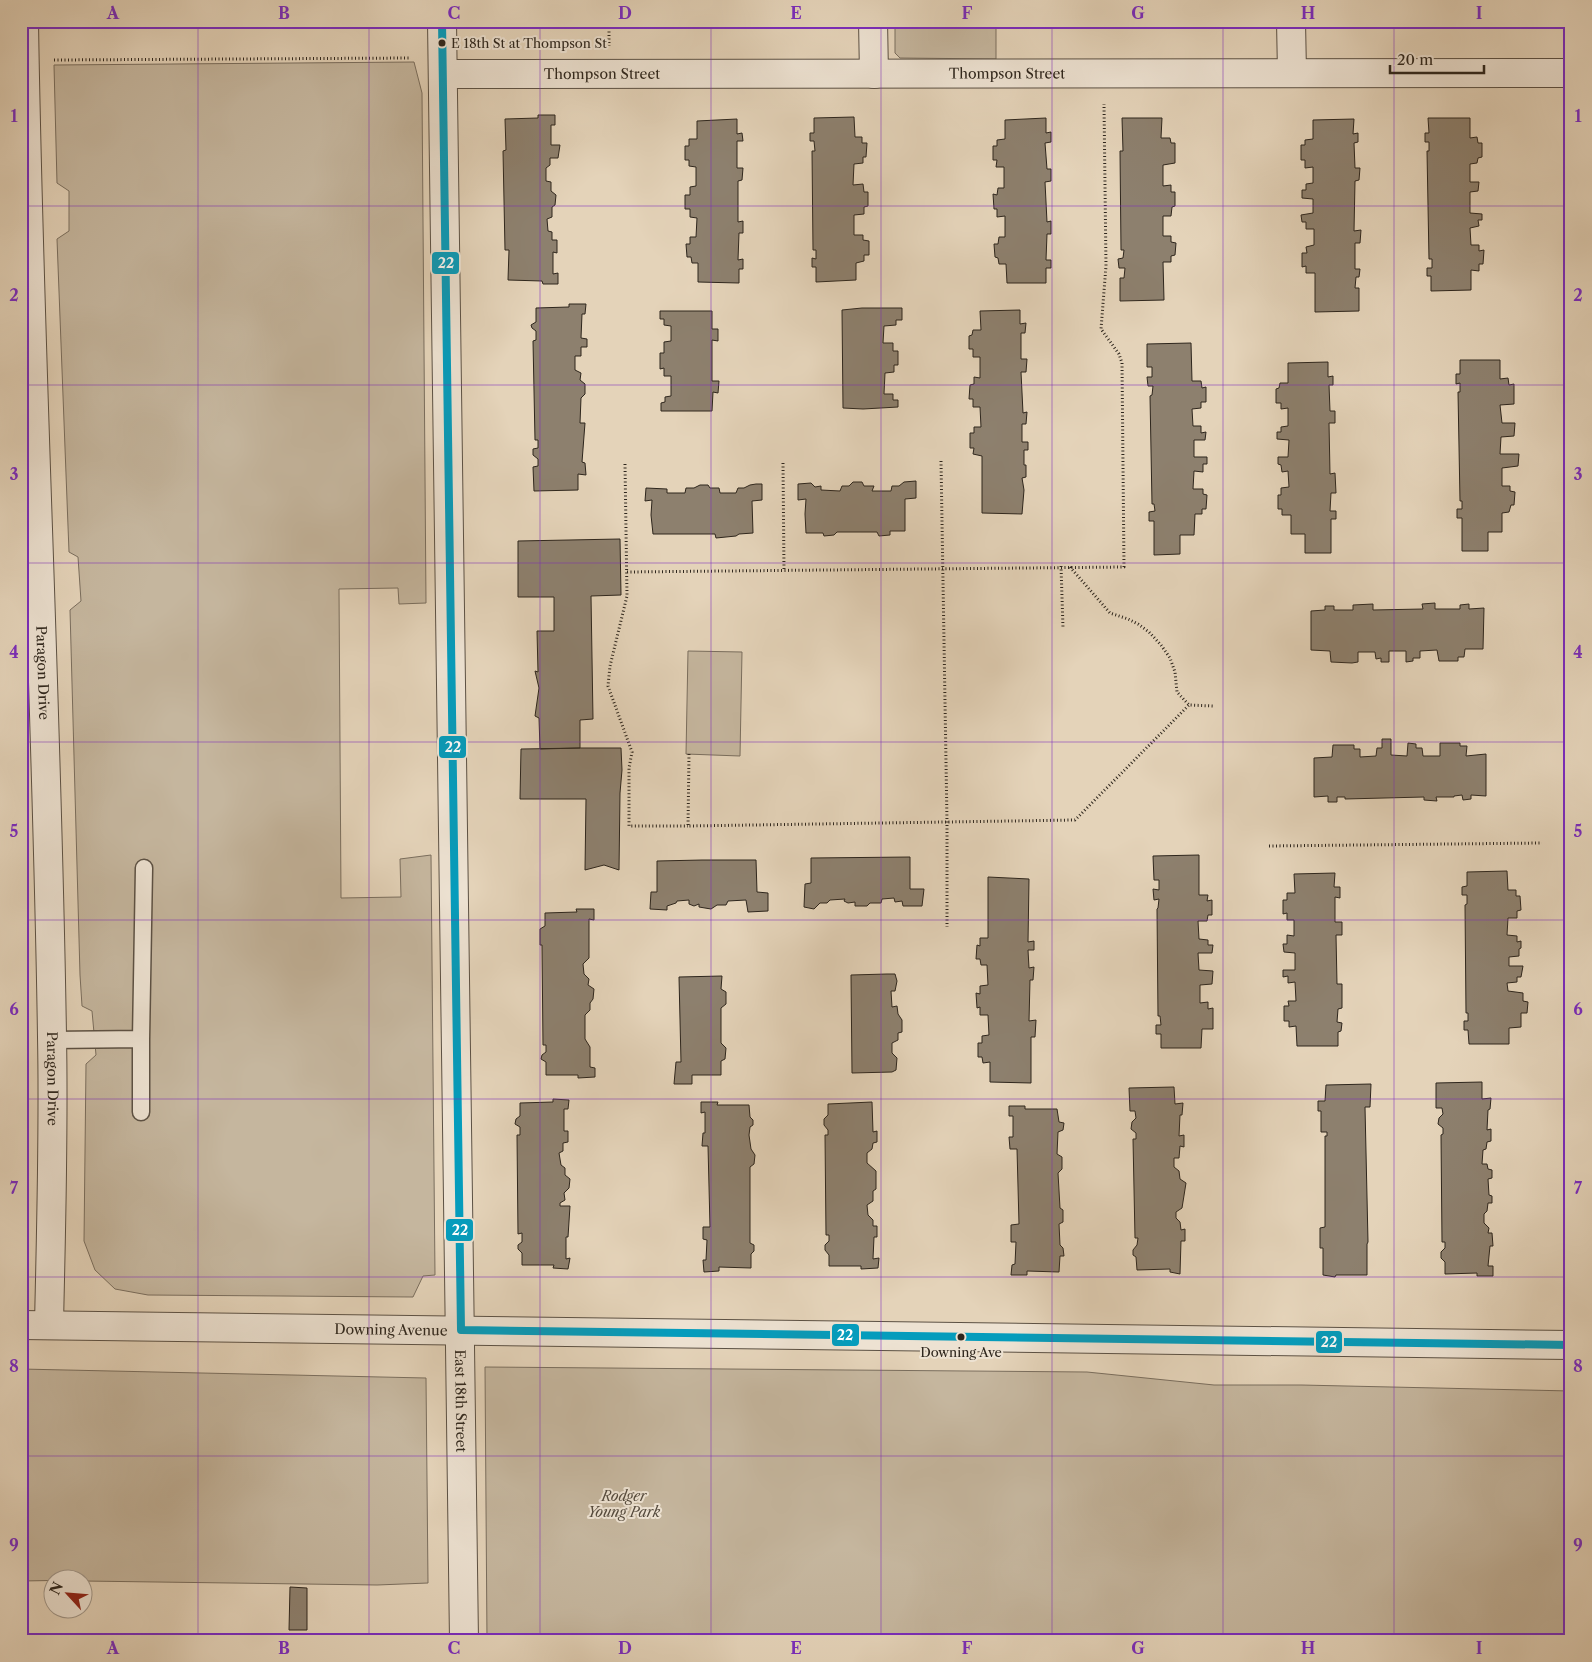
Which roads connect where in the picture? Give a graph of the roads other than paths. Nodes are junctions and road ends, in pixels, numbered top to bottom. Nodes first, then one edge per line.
1 (24, 21) edge
2 (442, 21) edge
3 (873, 21) edge
4 (1291, 21) edge
5 (1292, 73) junction
6 (1571, 73) edge
7 (443, 74) junction
8 (874, 74) junction
9 (144, 868) dead end
10 (142, 1039) junction
11 (52, 1040) junction
12 (141, 1112) dead end
13 (21, 1325) edge
14 (49, 1325) junction
15 (461, 1330) junction
16 (1571, 1345) edge
17 (464, 1641) edge

1 - 11 street, Paragon Drive
2 - 7 street, East 18th Street
3 - 8 street
4 - 5 street
5 - 6 street, Thompson Street
5 - 8 street, Thompson Street
7 - 8 street, Thompson Street
7 - 15 street, East 18th Street
9 - 10 lane
10 - 11 lane
10 - 12 lane
11 - 14 street, Paragon Drive
13 - 14 street, Downing Avenue
14 - 15 street, Downing Avenue
15 - 16 street, Downing Avenue
15 - 17 street, East 18th Street

